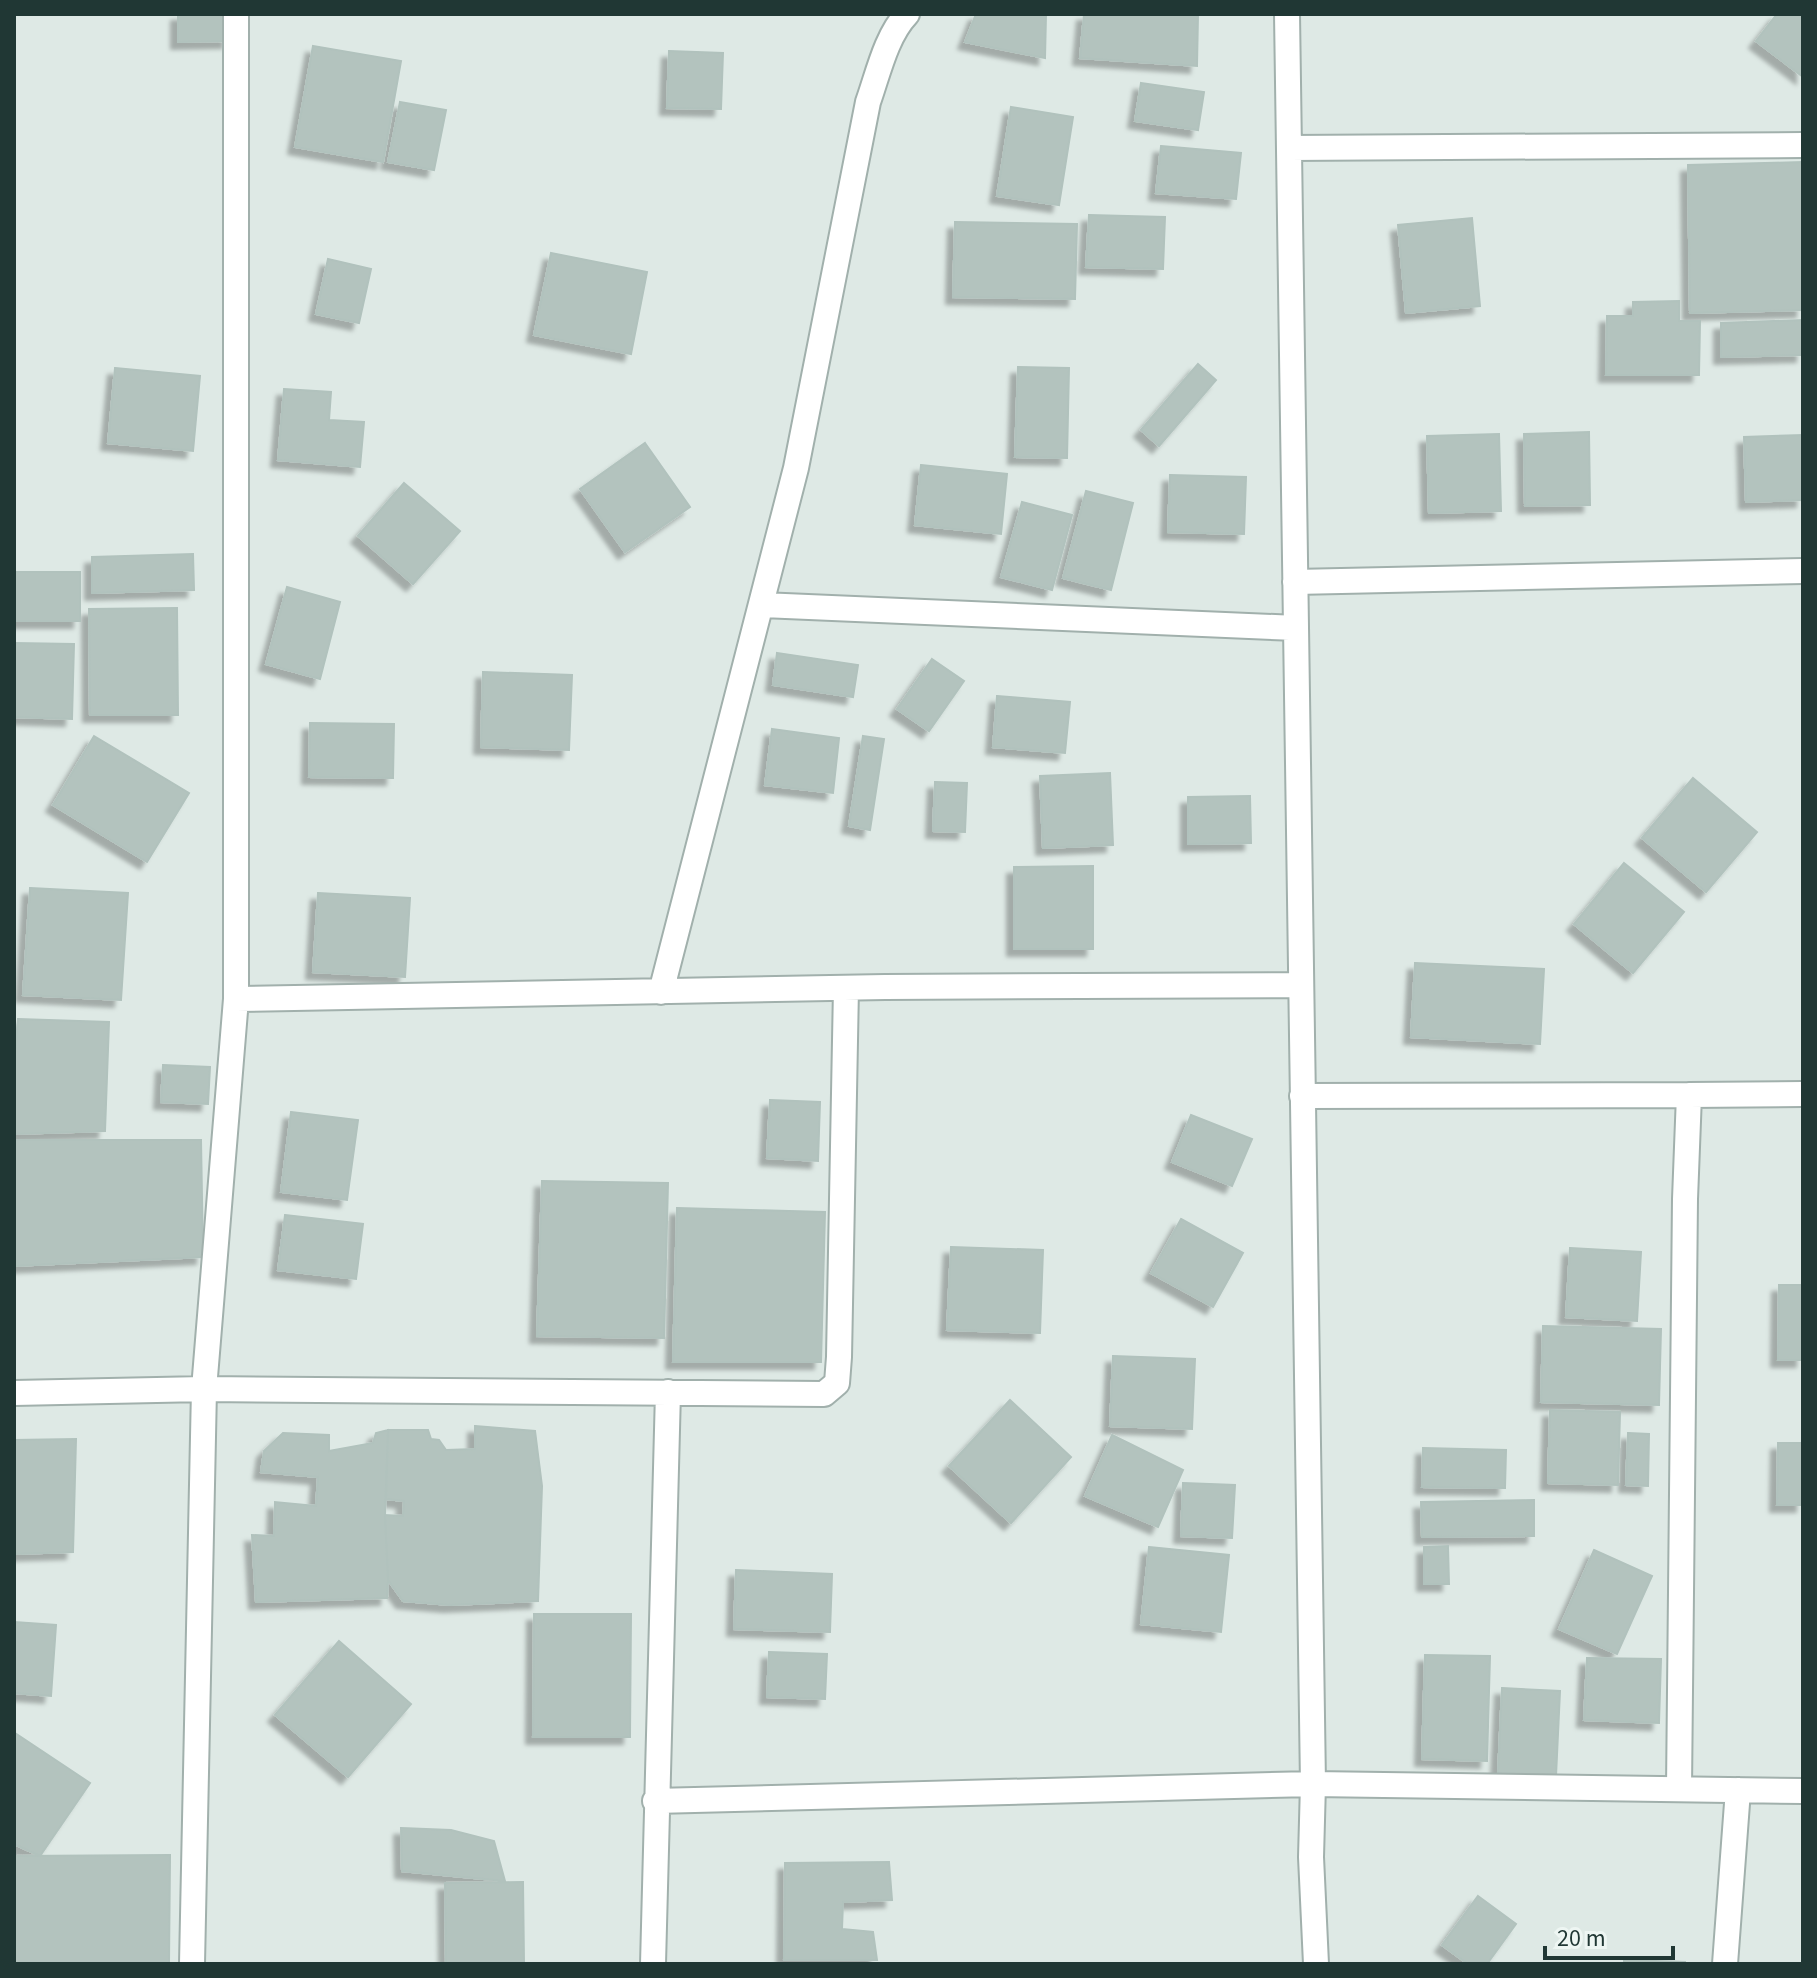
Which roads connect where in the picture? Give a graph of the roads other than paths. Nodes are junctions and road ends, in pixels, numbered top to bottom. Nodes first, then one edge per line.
1 (236, 14) edge
2 (907, 14) edge
3 (1287, 14) edge
4 (1803, 145) edge
5 (1289, 148) junction
6 (1803, 571) edge
7 (1295, 582) junction
8 (761, 605) junction
9 (1296, 628) junction
10 (1301, 985) junction
11 (846, 988) junction
12 (661, 992) junction
13 (236, 999) junction
14 (1803, 1094) edge
15 (1689, 1095) junction
16 (1302, 1096) junction
17 (204, 1389) junction
18 (668, 1392) junction
19 (14, 1393) edge
20 (1313, 1784) junction
21 (1679, 1789) junction
22 (1738, 1790) junction
23 (1803, 1791) edge
24 (655, 1801) junction
25 (192, 1964) edge
26 (653, 1964) edge
27 (1316, 1964) edge
28 (1725, 1964) edge

1 - 13 street
2 - 8 street
3 - 5 street
4 - 5 street
5 - 7 street
6 - 7 street
7 - 9 street
8 - 9 street
8 - 12 street
9 - 10 street
10 - 11 street
10 - 16 street
11 - 12 street
11 - 18 street
12 - 13 street
13 - 17 street
14 - 15 street
15 - 16 street
15 - 21 street
16 - 20 street
17 - 18 street
17 - 19 street
17 - 25 street
18 - 24 street
20 - 21 street
20 - 24 street
20 - 27 street
21 - 22 street
22 - 23 street
22 - 28 street
24 - 26 street

